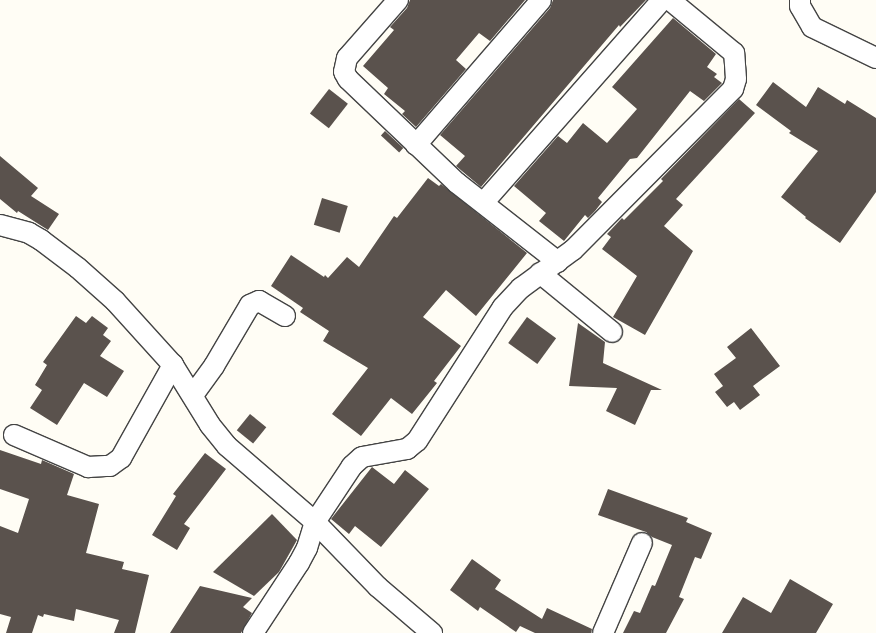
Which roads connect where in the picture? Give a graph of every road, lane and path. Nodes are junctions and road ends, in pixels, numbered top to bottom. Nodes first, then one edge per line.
1 (398, 0) edge
2 (541, 0) edge
3 (662, 0) edge
4 (670, 0) edge
5 (800, 0) edge
6 (876, 58) edge
7 (416, 145) junction
8 (484, 202) junction
9 (0, 225) edge
10 (558, 262) junction
11 (540, 273) junction
12 (285, 316) dead end
13 (612, 332) dead end
14 (173, 365) junction
15 (192, 396) junction
16 (14, 435) dead end
17 (315, 522) junction
18 (642, 543) dead end
19 (253, 633) edge
20 (432, 633) edge
21 (603, 633) edge

1 - 7 street
2 - 7 street
3 - 8 street
4 - 10 street
5 - 6 street
7 - 8 street
8 - 10 street
9 - 14 street
10 - 11 street
11 - 13 street
11 - 17 street
12 - 15 street
14 - 15 street
14 - 16 street
15 - 17 street
17 - 19 street
17 - 20 street
18 - 21 street

